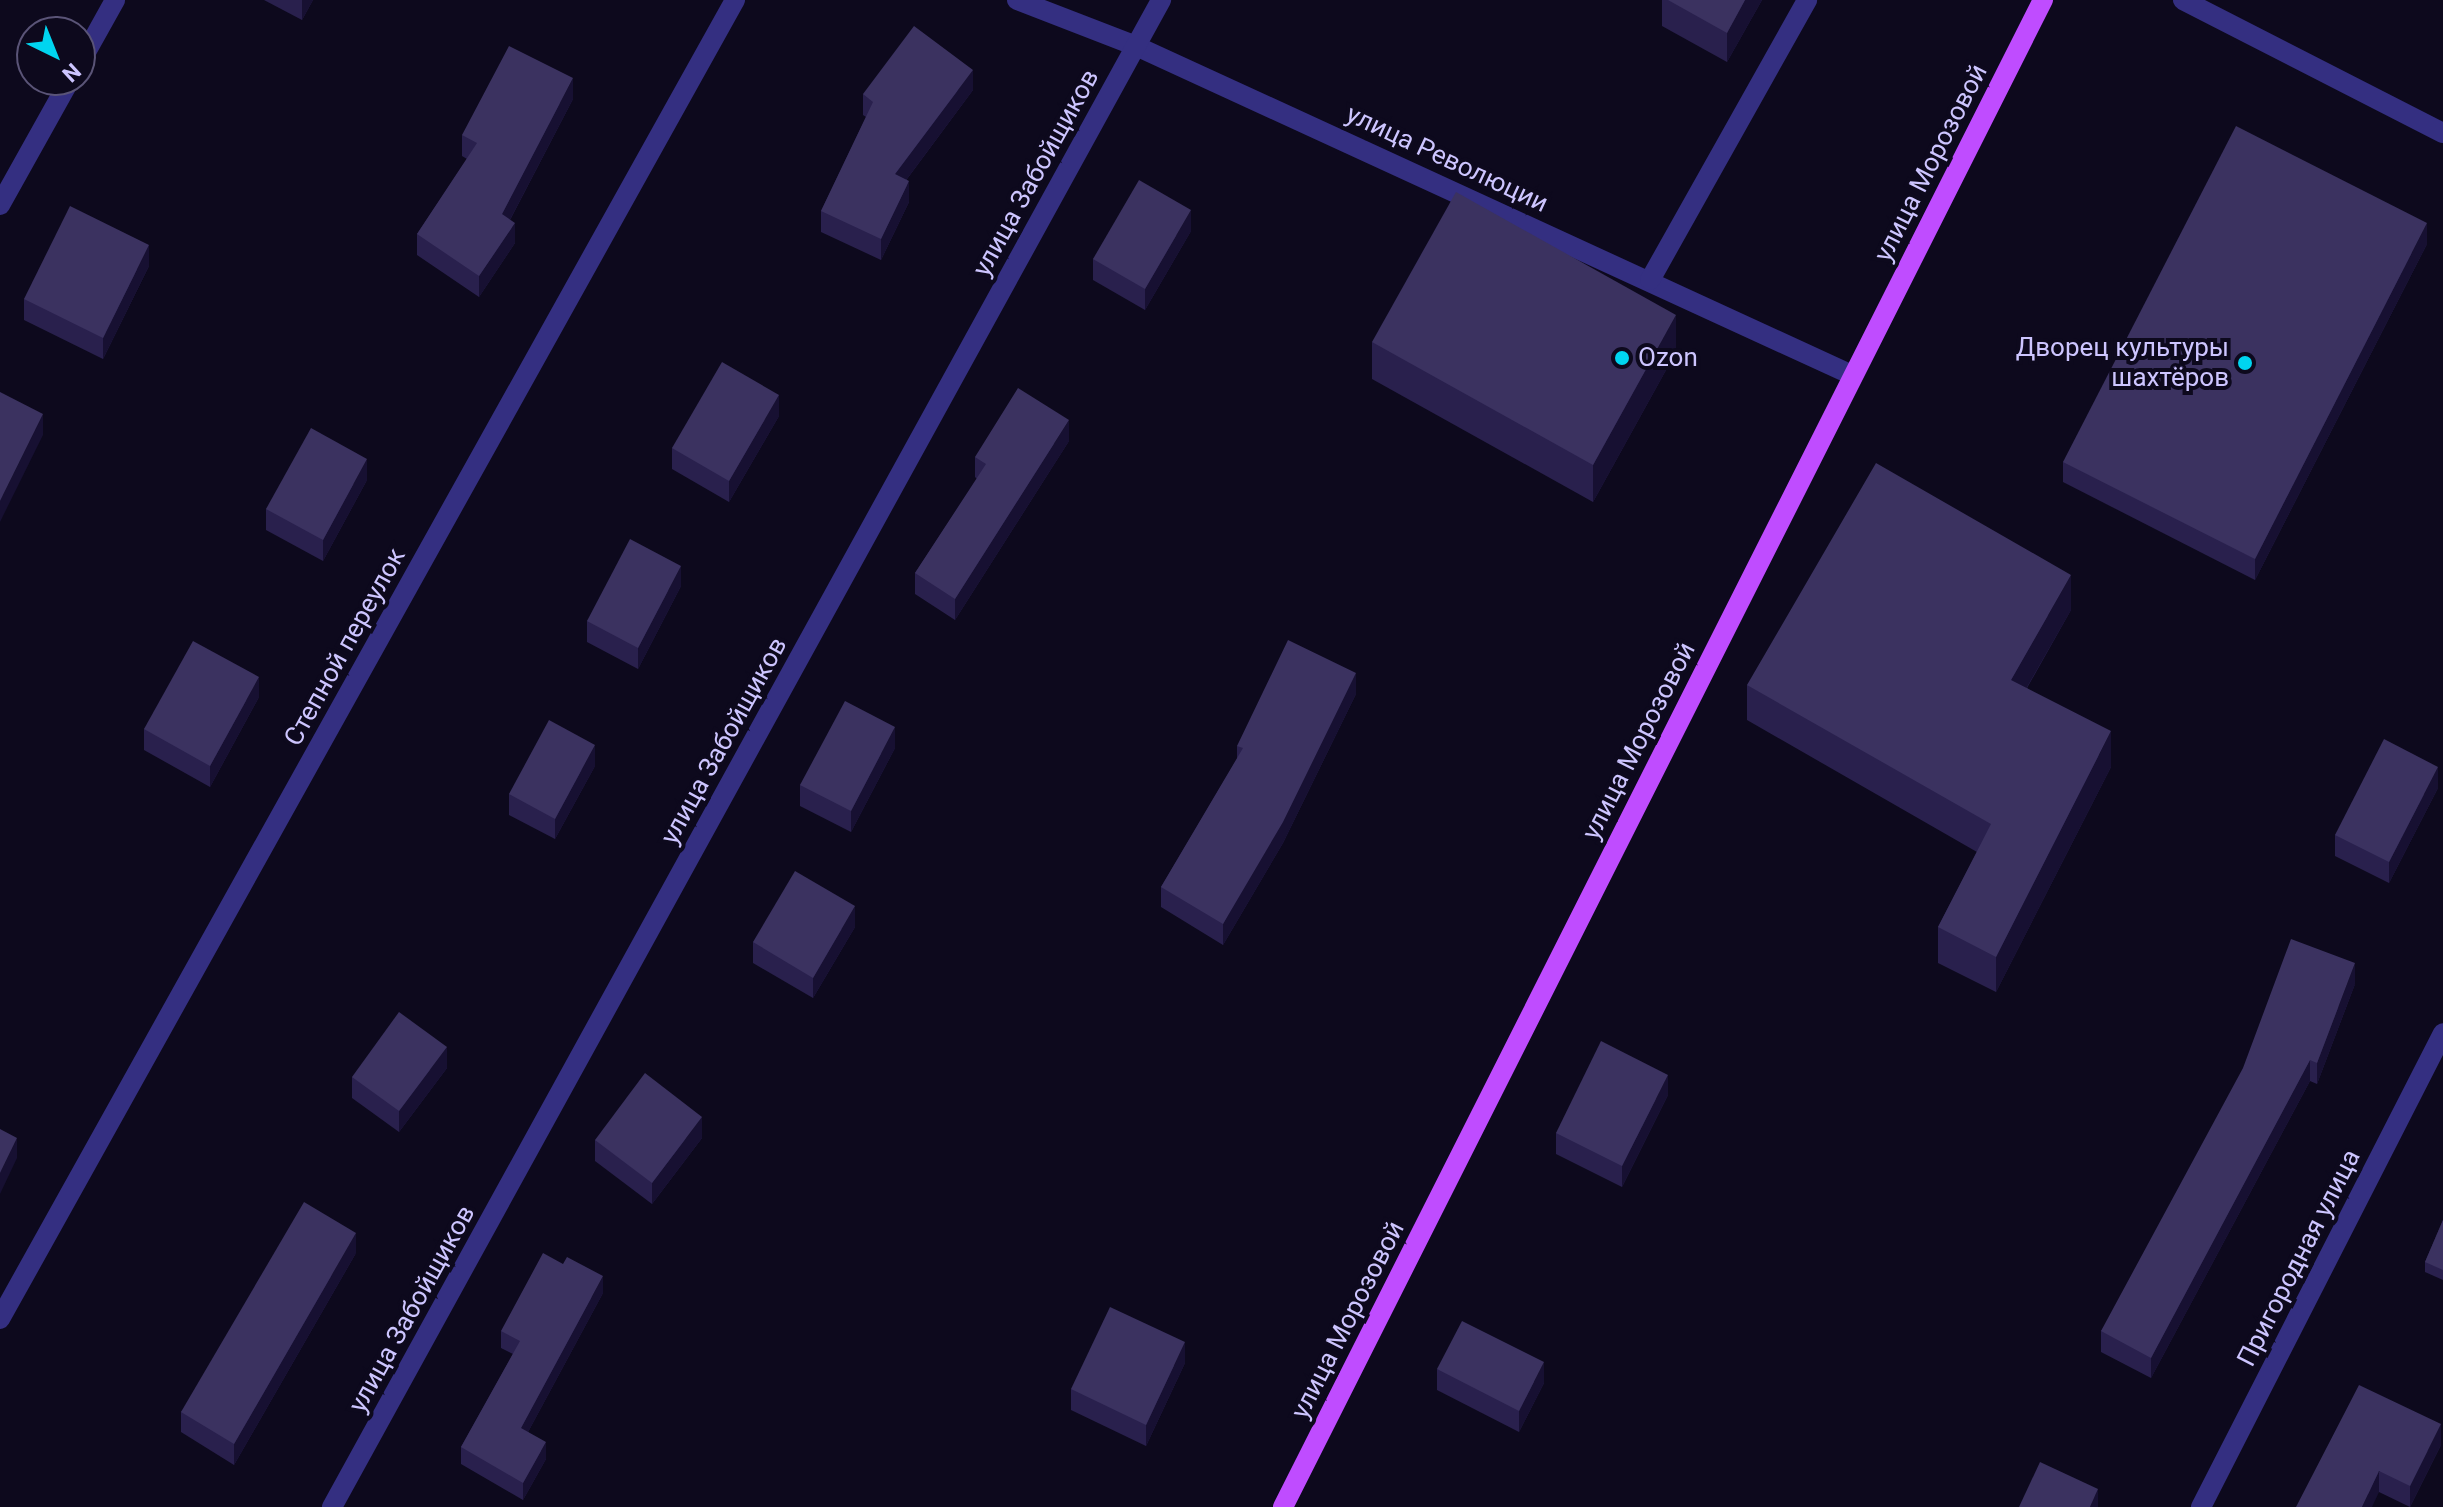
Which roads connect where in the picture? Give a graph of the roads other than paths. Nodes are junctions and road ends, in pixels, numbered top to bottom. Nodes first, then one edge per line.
1 (115, 0) edge
2 (735, 0) edge
3 (1017, 0) edge
4 (1161, 0) edge
5 (1807, 0) edge
6 (2043, 0) edge
7 (2183, 0) edge
8 (96, 34) edge
9 (1136, 46) junction
10 (61, 96) edge
11 (2443, 133) edge
12 (0, 205) edge
13 (1650, 280) junction
14 (1852, 375) junction
15 (2443, 1033) edge
16 (0, 1319) edge
17 (332, 1507) edge
18 (1283, 1507) edge
19 (2201, 1507) edge

1 - 8 street
2 - 16 street, Степной переулок
3 - 9 street, улица Революции
4 - 9 street, улица Забойщиков
5 - 13 street
6 - 14 main road, улица Морозовой
7 - 11 street
9 - 13 street, улица Революции
9 - 17 street, улица Забойщиков
10 - 12 street
13 - 14 street, улица Революции
14 - 18 main road, улица Морозовой
15 - 19 street, Пригородная улица

